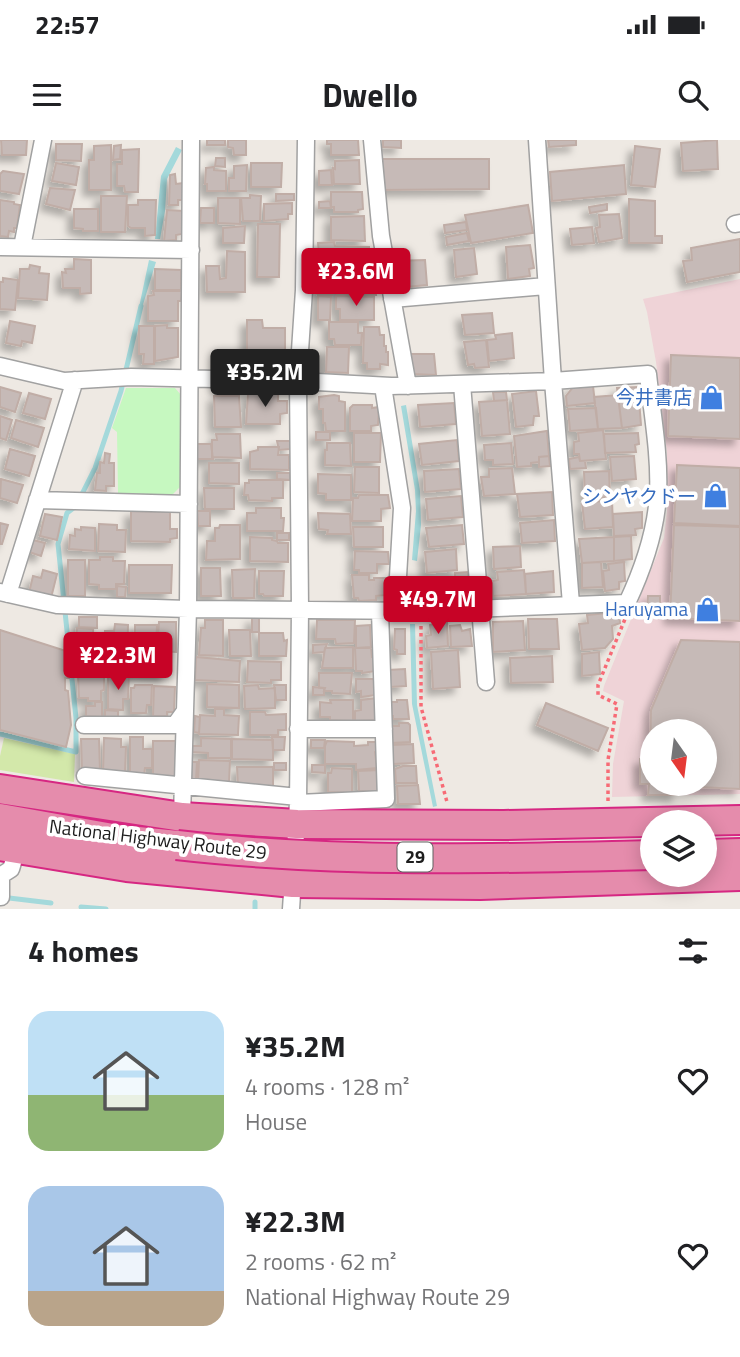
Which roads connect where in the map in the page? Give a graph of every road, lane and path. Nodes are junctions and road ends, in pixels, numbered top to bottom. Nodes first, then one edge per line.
1 (43, 140) edge
2 (191, 140) edge
3 (306, 140) edge
4 (372, 140) edge
5 (537, 140) edge
6 (0, 247) edge
7 (22, 247) junction
8 (191, 250) junction
9 (546, 286) junction
10 (392, 299) junction
11 (0, 366) edge
12 (190, 379) junction
13 (75, 380) junction
14 (298, 381) junction
15 (553, 381) junction
16 (462, 384) junction
17 (383, 386) junction
18 (408, 386) junction
19 (37, 500) junction
20 (189, 504) junction
21 (4, 593) edge
22 (627, 603) junction
23 (571, 604) junction
24 (480, 608) junction
25 (188, 609) junction
26 (300, 609) junction
27 (388, 611) junction
28 (420, 611) junction
29 (486, 682) dead end
30 (185, 711) junction
31 (84, 725) dead end
32 (298, 729) junction
33 (384, 729) junction
34 (85, 776) dead end
35 (182, 787) junction
36 (0, 789) edge
37 (608, 801) dead end
38 (447, 802) dead end
39 (297, 808) junction
40 (181, 817) junction
41 (0, 818) edge
42 (740, 820) edge
43 (8, 848) edge
44 (740, 853) edge
45 (717, 854) edge
46 (640, 855) edge
47 (1, 876) edge
48 (740, 876) edge
49 (292, 896) edge
50 (1, 897) edge

1 - 7 street
2 - 8 street
3 - 14 street
4 - 10 street
5 - 9 street
6 - 7 street
7 - 8 street
8 - 12 street
9 - 10 street
9 - 15 street
10 - 18 street
11 - 13 street
12 - 13 street
12 - 14 street
12 - 20 street
13 - 19 street
14 - 17 street
14 - 26 street
15 - 16 street
15 - 22 street
15 - 23 street
16 - 18 street
16 - 24 street
17 - 18 street
17 - 27 street
19 - 20 street
19 - 21 street
20 - 25 street
21 - 25 street
22 - 23 street
22 - 37 path
23 - 24 street
24 - 28 street
24 - 29 street
25 - 26 street
25 - 30 street
26 - 27 street
26 - 32 street
27 - 28 street
27 - 33 street
28 - 38 path
30 - 31 street
30 - 35 street
32 - 33 street
32 - 39 street
33 - 39 street
34 - 35 street
35 - 39 street
35 - 40 street
36 - 40 highway
39 - 40 highway
39 - 42 highway
39 - 49 street
41 - 46 highway, National Highway Route 29 / 29, bridge
43 - 47 street
43 - 49 highway
44 - 45 highway
47 - 50 street
48 - 49 highway

